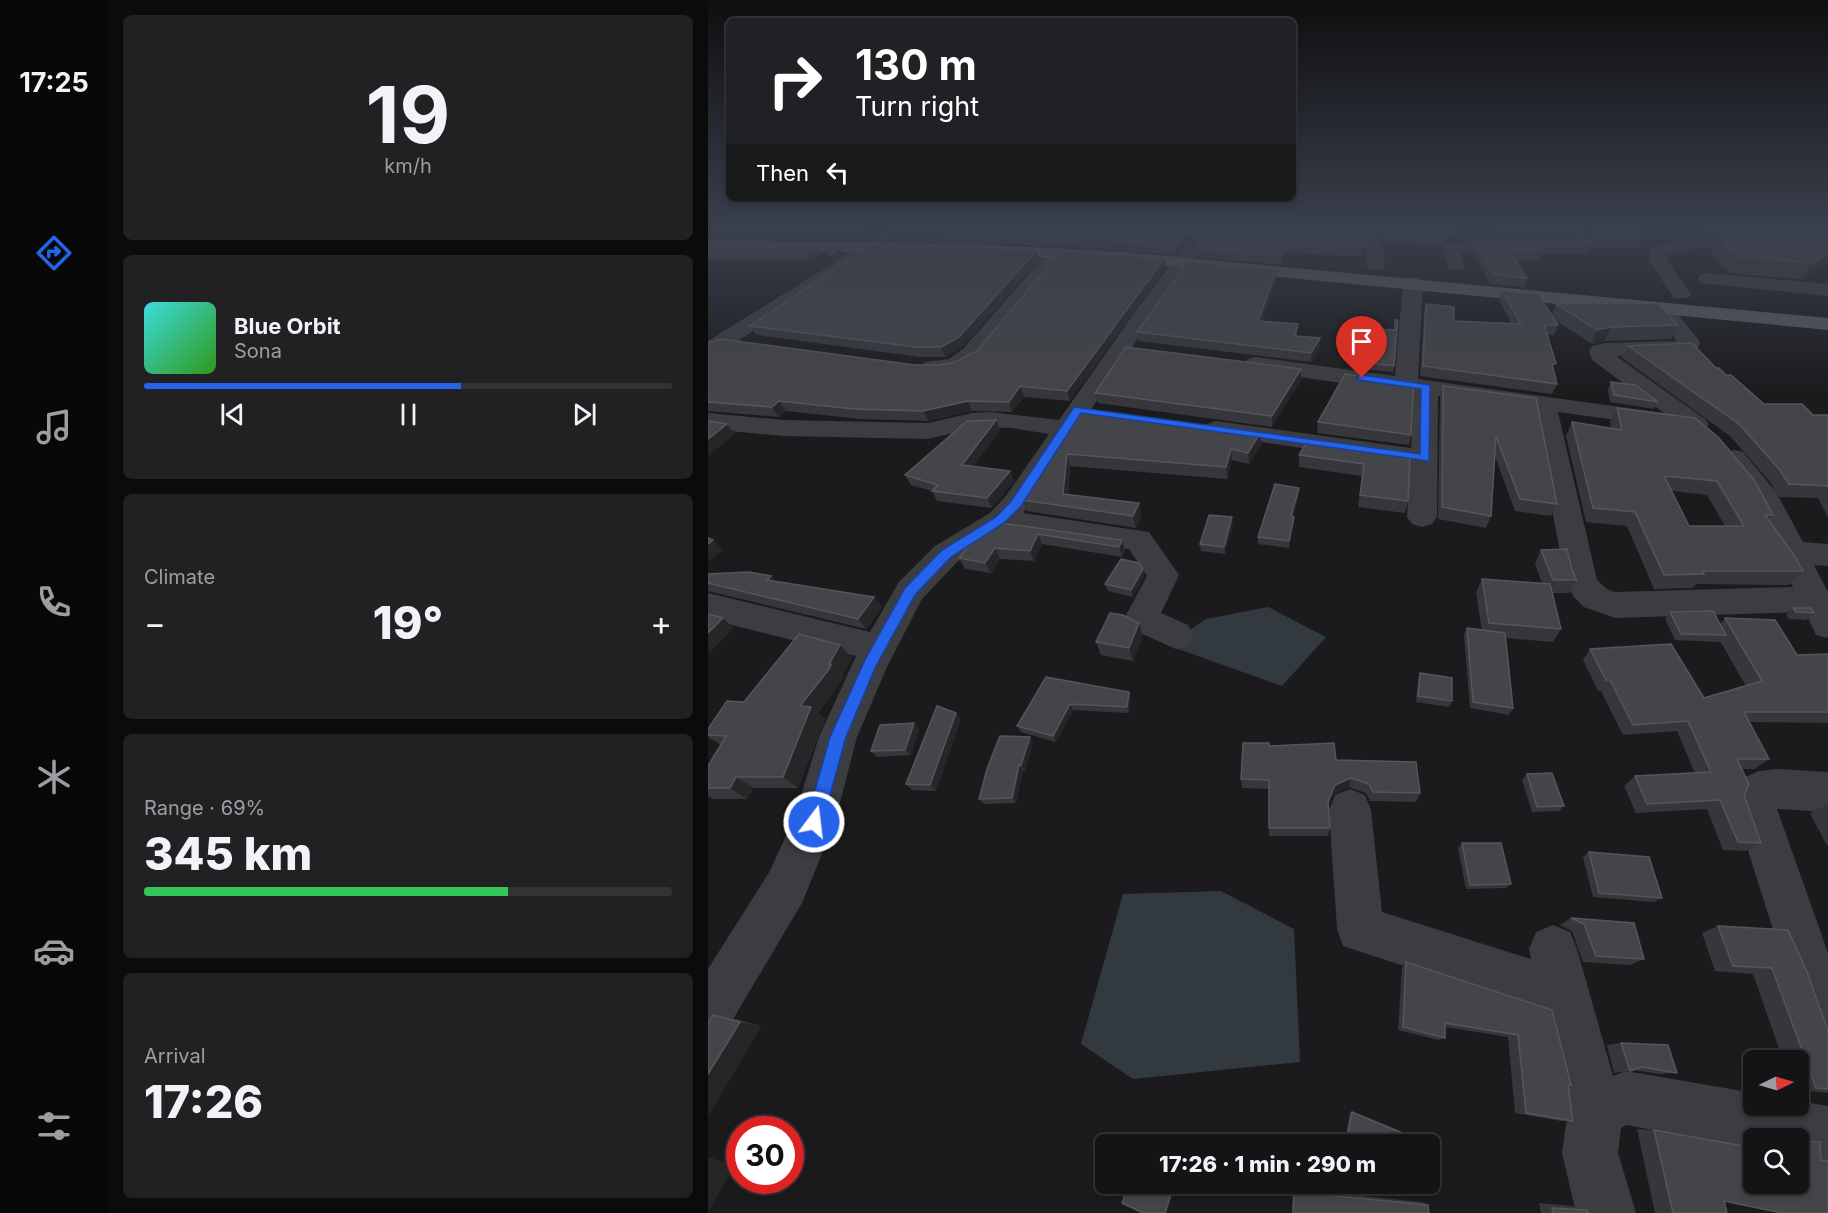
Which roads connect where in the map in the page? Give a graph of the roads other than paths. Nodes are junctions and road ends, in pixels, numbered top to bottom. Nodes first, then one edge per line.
1 (812, 283) edge
2 (1034, 283) edge
3 (1172, 283) edge
4 (1410, 283) edge
5 (1413, 283) junction
6 (1507, 283) edge
7 (1666, 283) edge
8 (1747, 283) edge
9 (1828, 290) edge
10 (1675, 304) junction
11 (1828, 308) edge
12 (1828, 324) edge
13 (716, 345) edge
14 (759, 345) edge
15 (1234, 362) edge
16 (909, 365) edge
17 (1416, 385) junction
18 (1544, 403) junction
19 (1081, 417) junction
20 (708, 422) edge
21 (1195, 426) edge
22 (1710, 435) junction
23 (1425, 458) junction
24 (1422, 517) dead end
25 (1000, 520) junction
26 (1792, 553) junction
27 (1828, 555) edge
28 (708, 606) edge
29 (1821, 612) edge
30 (1176, 635) dead end
31 (879, 648) junction
32 (1828, 792) edge
33 (1350, 810) dead end
34 (708, 1013) edge
35 (1828, 1024) edge
36 (1595, 1111) junction
37 (1828, 1134) edge
38 (1606, 1213) edge

1 - 13 street
2 - 16 street
3 - 19 street
4 - 5 main road
5 - 10 main road
5 - 17 street
6 - 10 main road
7 - 10 street
8 - 9 street
10 - 11 main road
10 - 12 main road
10 - 22 street
13 - 14 street
15 - 17 street
17 - 18 street
17 - 23 street
18 - 22 street
18 - 29 street
19 - 20 street
19 - 25 street
21 - 23 street
22 - 26 street
23 - 24 street
25 - 30 street
25 - 31 street
26 - 27 street
26 - 29 street
28 - 31 street
31 - 34 street
32 - 35 street
33 - 36 street
36 - 37 street
36 - 38 street

